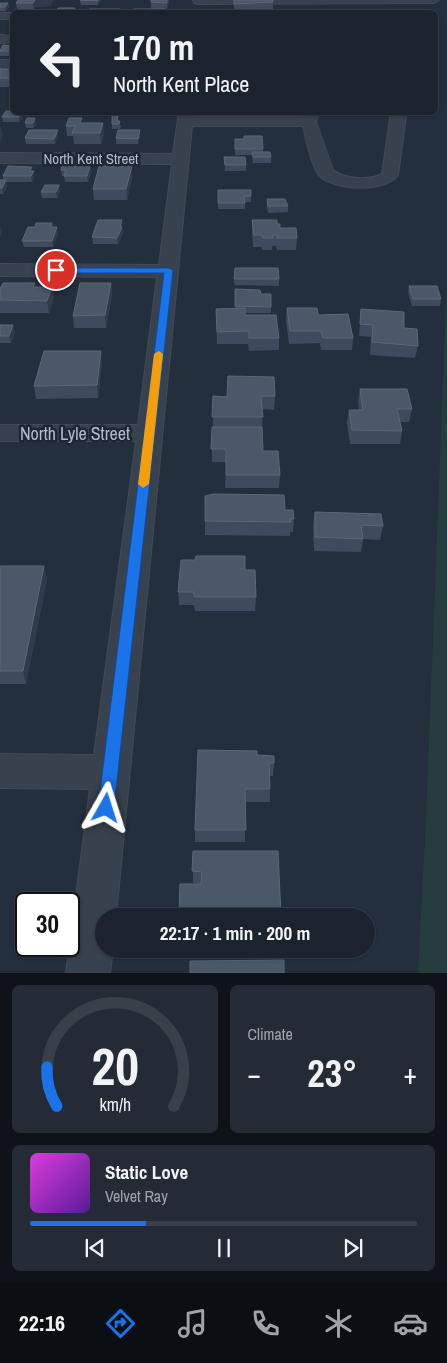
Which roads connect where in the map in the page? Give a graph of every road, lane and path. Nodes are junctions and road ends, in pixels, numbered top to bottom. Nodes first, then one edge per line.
1 (198, 0) edge
2 (434, 0) edge
3 (399, 115) edge
4 (186, 117) edge
5 (311, 117) edge
6 (0, 158) edge
7 (181, 159) junction
8 (0, 270) edge
9 (168, 270) junction
10 (0, 433) edge
11 (149, 433) junction
12 (0, 771) edge
13 (110, 772) junction
14 (88, 973) edge

1 - 2 street
3 - 5 street
4 - 5 street
4 - 7 street
6 - 7 street, North Kent Street
7 - 9 street
8 - 9 street
9 - 11 street
10 - 11 street, North Lyle Street
11 - 13 street
12 - 13 street
13 - 14 street

